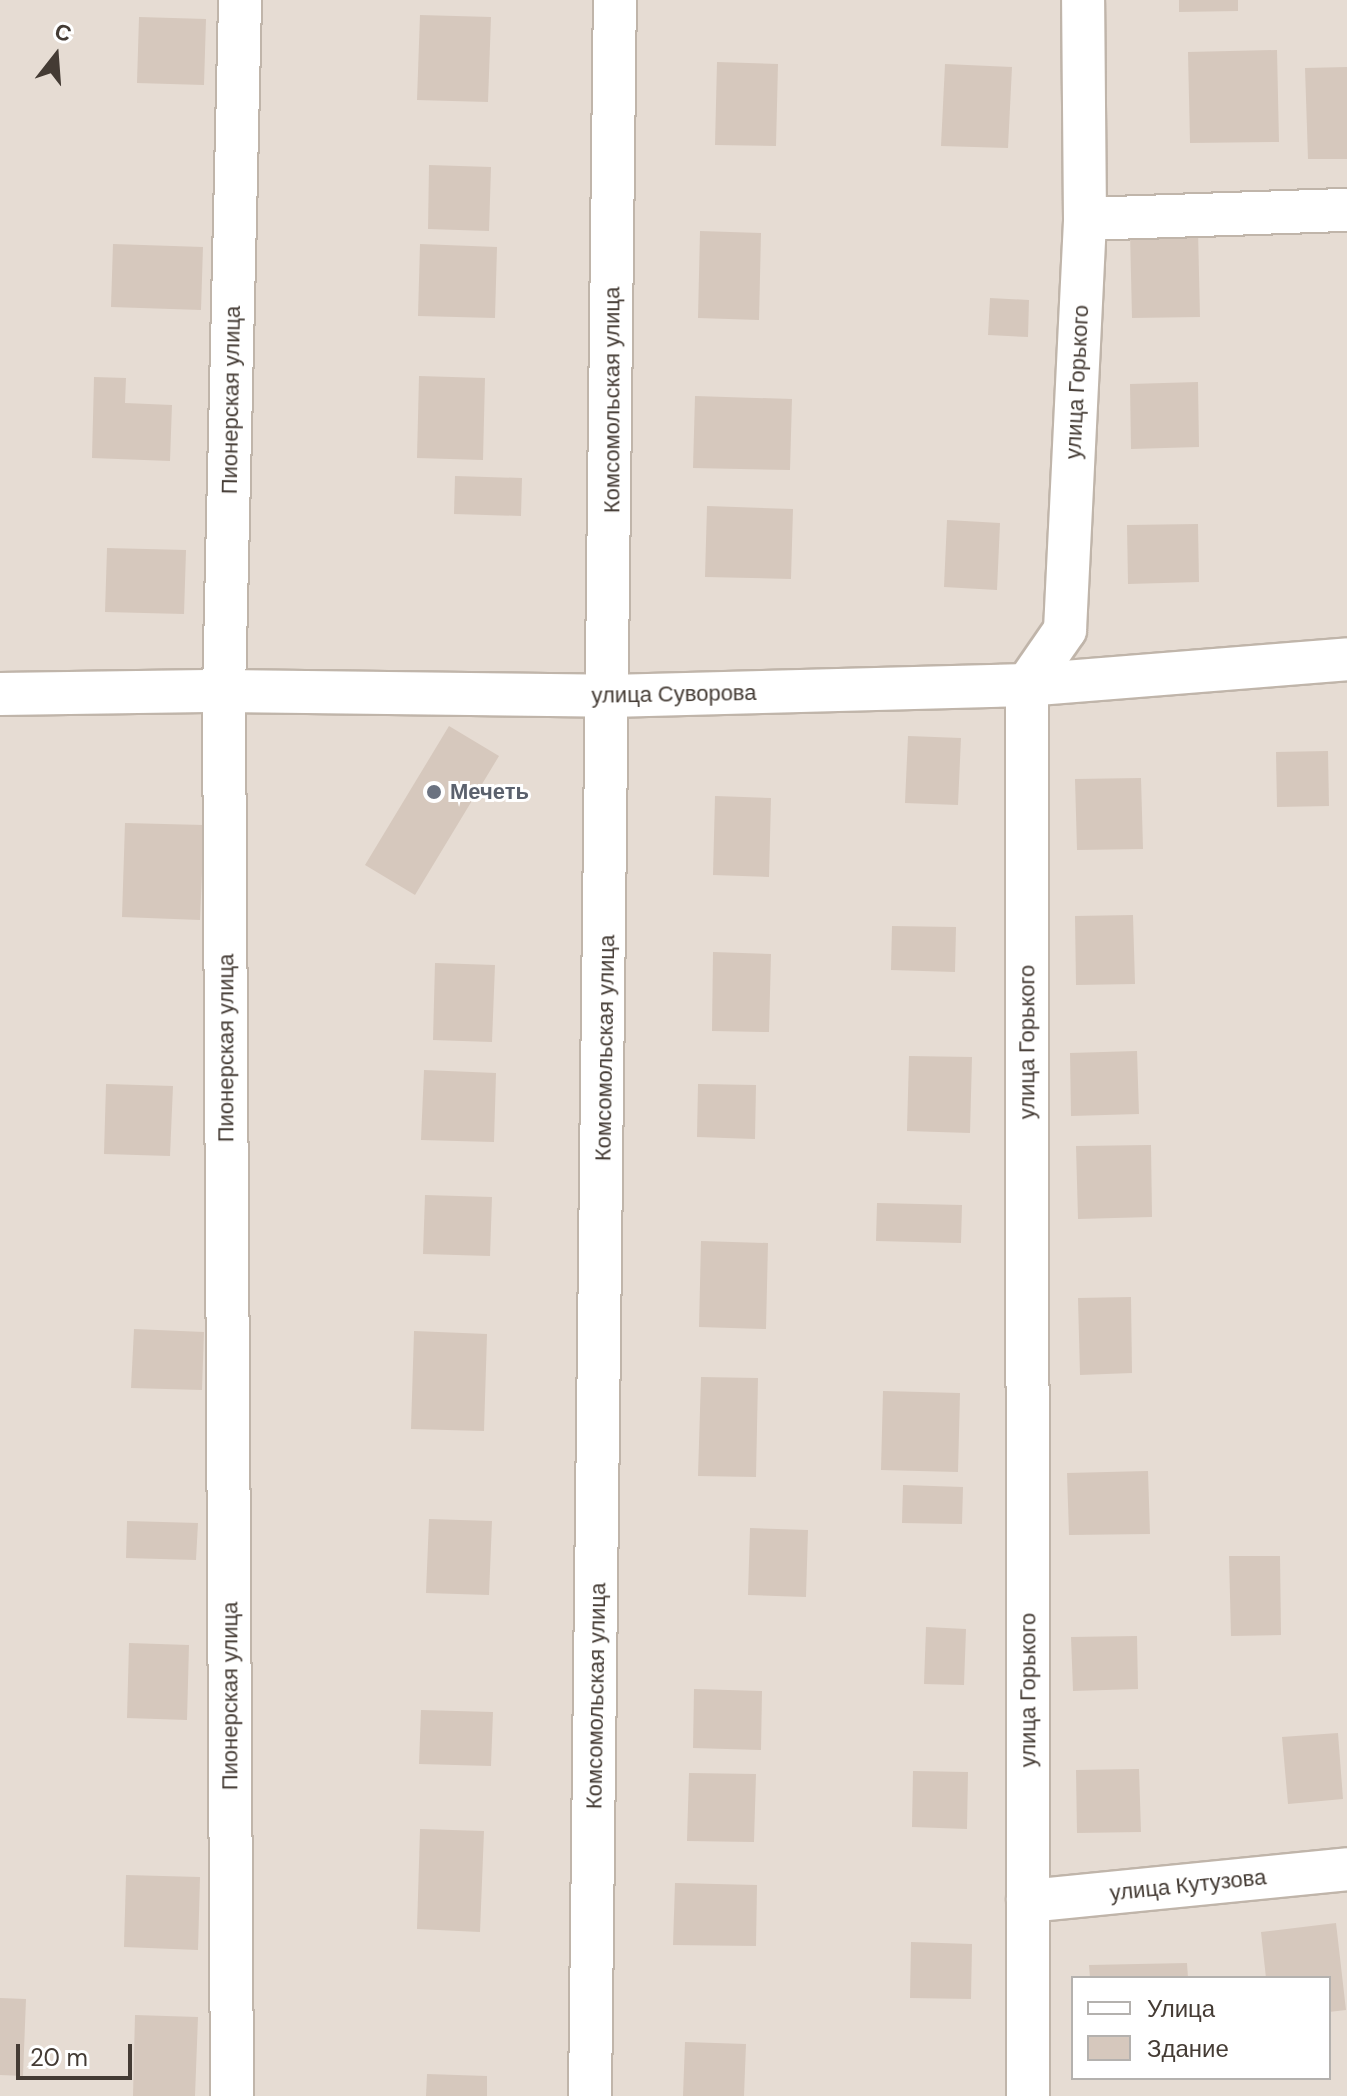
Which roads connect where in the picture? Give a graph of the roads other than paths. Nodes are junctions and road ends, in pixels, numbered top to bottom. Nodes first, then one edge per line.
1 (240, 0) edge
2 (615, 0) edge
3 (1083, 0) edge
4 (1347, 210) edge
5 (1085, 219) junction
6 (1347, 659) edge
7 (1027, 685) junction
8 (224, 691) junction
9 (0, 694) edge
10 (610, 696) junction
11 (1347, 1869) edge
12 (1028, 1901) junction
13 (232, 2096) edge
14 (590, 2096) edge
15 (1028, 2096) edge

1 - 8 street, Пионерская улица
2 - 10 street, Комсомольская улица
3 - 5 street, улица Горького
4 - 5 street
5 - 7 street, улица Горького
6 - 7 street, улица Суворова
7 - 10 street, улица Суворова
7 - 12 street, улица Горького
8 - 9 street, улица Суворова
8 - 10 street, улица Суворова
8 - 13 street, Пионерская улица
10 - 14 street, Комсомольская улица
11 - 12 street, улица Кутузова
12 - 15 street, улица Горького

